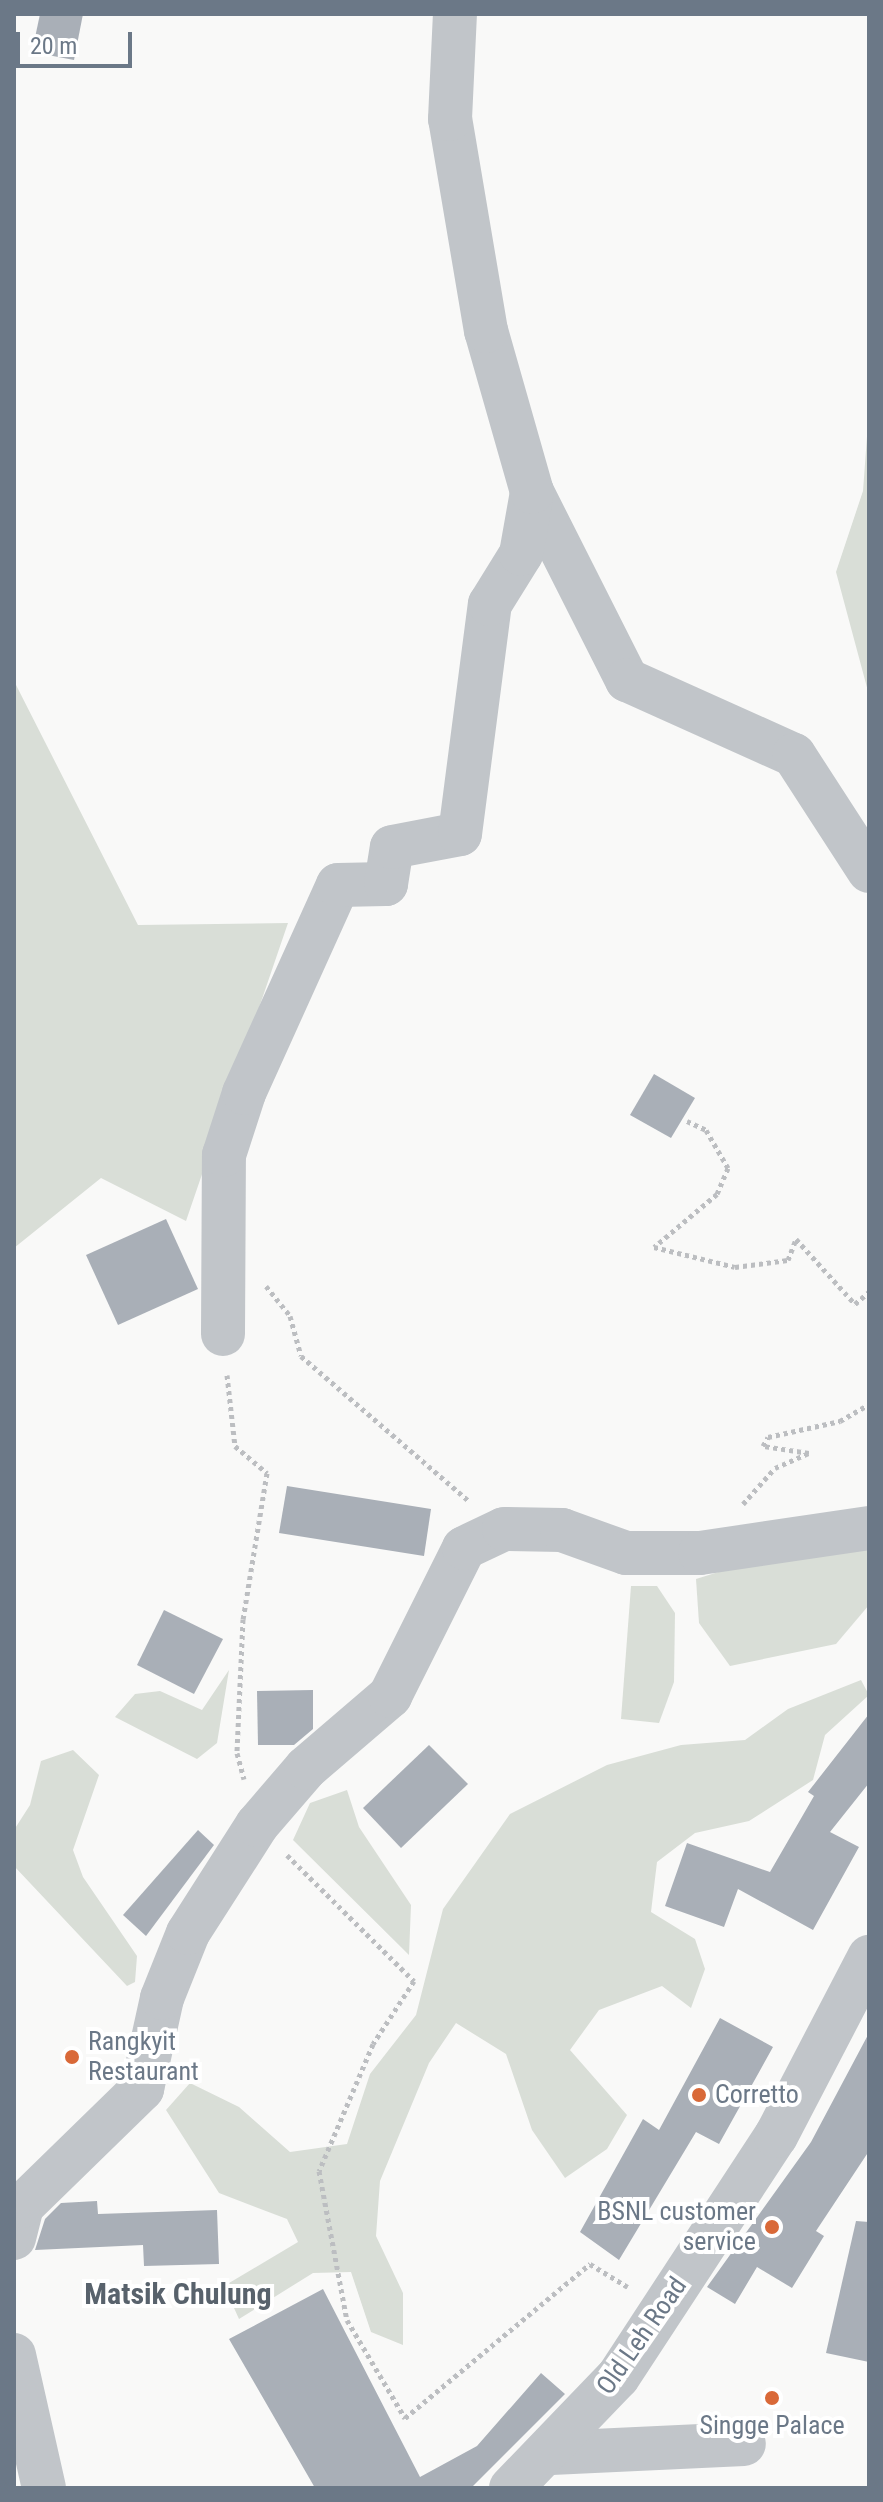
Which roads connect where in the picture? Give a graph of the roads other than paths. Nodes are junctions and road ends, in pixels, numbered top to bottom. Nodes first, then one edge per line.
1 (455, 14) edge
2 (532, 492) junction
3 (869, 871) edge
4 (223, 1334) road end
5 (869, 1528) edge
6 (869, 1957) edge
7 (14, 2238) edge
8 (14, 2355) edge
9 (744, 2444) dead end
10 (551, 2453) junction
11 (44, 2488) edge
12 (511, 2488) edge

1 - 2 street
2 - 3 street
2 - 4 street
5 - 7 street
6 - 10 street, Old Leh Road
8 - 11 street
9 - 10 street
10 - 12 street, Old Leh Road

